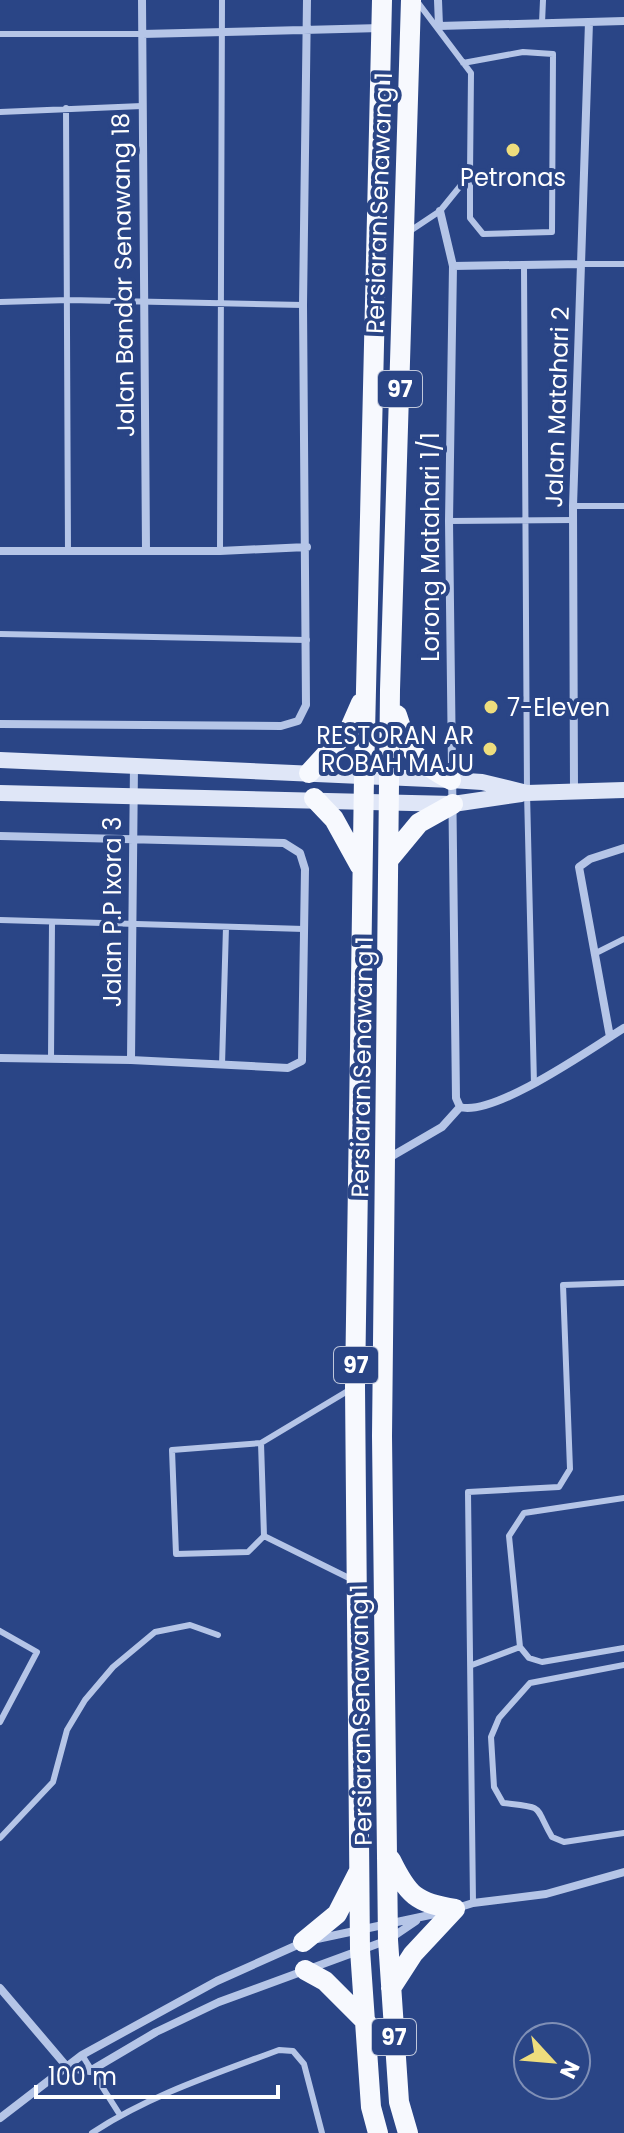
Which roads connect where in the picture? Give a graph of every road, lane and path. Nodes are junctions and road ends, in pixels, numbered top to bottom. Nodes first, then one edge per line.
1 (142, 0) edge
2 (222, 0) edge
3 (307, 0) edge
4 (382, 0) edge
5 (413, 0) edge
6 (438, 0) edge
7 (543, 0) edge
8 (624, 21) edge
9 (589, 22) junction
10 (542, 23) junction
11 (439, 26) junction
12 (307, 28) junction
13 (382, 28) junction
14 (222, 31) junction
15 (0, 34) edge
16 (142, 34) junction
17 (463, 63) junction
18 (142, 106) junction
19 (66, 108) junction
20 (0, 112) edge
21 (470, 174) junction
22 (440, 211) junction
23 (405, 234) junction
24 (582, 264) junction
25 (624, 264) edge
26 (453, 266) junction
27 (524, 267) junction
28 (69, 300) junction
29 (0, 302) edge
30 (144, 303) junction
31 (220, 305) junction
32 (303, 305) junction
33 (573, 506) junction
34 (624, 506) edge
35 (527, 518) junction
36 (574, 520) junction
37 (449, 521) junction
38 (307, 547) junction
39 (146, 550) junction
40 (0, 551) edge
41 (220, 551) junction
42 (68, 552) junction
43 (0, 634) edge
44 (307, 640) junction
45 (366, 692) junction
46 (392, 700) junction
47 (0, 724) edge
48 (0, 760) edge
49 (134, 765) junction
50 (309, 773) junction
51 (364, 776) junction
52 (390, 778) junction
53 (451, 780) junction
54 (624, 790) edge
55 (0, 793) edge
56 (527, 793) junction
57 (574, 794) junction
58 (133, 795) junction
59 (314, 798) junction
60 (364, 803) junction
61 (391, 804) junction
62 (453, 804) junction
63 (0, 836) edge
64 (133, 842) junction
65 (624, 848) edge
66 (390, 858) junction
67 (363, 873) junction
68 (0, 920) edge
69 (52, 922) junction
70 (132, 924) junction
71 (226, 927) junction
72 (304, 929) junction
73 (624, 939) edge
74 (594, 954) junction
75 (624, 1028) edge
76 (610, 1037) junction
77 (0, 1058) edge
78 (51, 1058) junction
79 (131, 1060) junction
80 (222, 1065) junction
81 (534, 1084) junction
82 (460, 1107) junction
83 (386, 1159) junction
84 (624, 1283) edge
85 (355, 1387) junction
86 (261, 1443) junction
87 (624, 1498) edge
88 (264, 1536) junction
89 (356, 1581) junction
90 (0, 1631) edge
91 (218, 1635) dead end
92 (520, 1647) junction
93 (624, 1648) edge
94 (472, 1665) junction
95 (624, 1665) edge
96 (0, 1722) edge
97 (624, 1833) edge
98 (0, 1838) edge
99 (390, 1857) junction
100 (360, 1869) junction
101 (624, 1872) edge
102 (464, 1906) junction
103 (421, 1918) junction
104 (361, 1927) junction
105 (388, 1931) junction
106 (303, 1942) junction
107 (360, 1950) junction
108 (305, 1970) junction
109 (0, 1988) edge
110 (391, 1988) junction
111 (367, 2023) junction
112 (82, 2055) junction
113 (68, 2068) junction
114 (90, 2071) junction
115 (120, 2115) junction
116 (0, 2118) edge
117 (92, 2133) edge
118 (322, 2133) edge
119 (378, 2133) edge
120 (408, 2133) edge

1 - 16 street, Jalan Bandar Senawang 18
2 - 14 lane
3 - 12 street
4 - 13 main road, Persiaran Senawang 1 / 97
5 - 11 lane
5 - 23 main road, Persiaran Senawang 1 / 97
6 - 11 street
7 - 10 lane
8 - 9 street
9 - 10 street
9 - 24 street, Jalan Matahari 2
10 - 11 street
11 - 17 lane
12 - 13 street
12 - 14 street
12 - 32 street
13 - 45 main road, Persiaran Senawang 1 / 97
14 - 16 street
14 - 31 lane
15 - 16 lane
16 - 18 street, Jalan Bandar Senawang 18
17 - 21 lane
17 - 21 lane
18 - 19 lane
18 - 30 street, Jalan Bandar Senawang 18
19 - 20 lane
19 - 28 lane
21 - 22 lane
22 - 23 lane
22 - 26 street, Lorong Matahari 1/1
23 - 46 main road, Persiaran Senawang 1 / 97
24 - 25 lane
24 - 27 street
24 - 33 street, Jalan Matahari 2
26 - 27 street
26 - 37 street, Lorong Matahari 1/1
27 - 35 lane
28 - 29 lane
28 - 30 lane
28 - 42 lane
30 - 31 lane
30 - 39 street, Jalan Bandar Senawang 18
31 - 32 lane
31 - 41 lane
32 - 38 street
33 - 34 lane
33 - 36 street, Jalan Matahari 2
35 - 36 lane
35 - 37 lane
35 - 56 lane
36 - 57 street, Jalan Matahari 2
37 - 53 street, Lorong Matahari 1/1
38 - 41 street
38 - 44 street
39 - 41 street
39 - 42 street
40 - 42 street
43 - 44 lane
44 - 47 street
45 - 50 main road
45 - 51 main road, Persiaran Senawang 1 / 97
46 - 52 main road, Persiaran Senawang 1 / 97
46 - 53 main road
48 - 49 street
49 - 50 street
49 - 58 street, Jalan P.P Ixora 3
50 - 51 street
51 - 52 street
51 - 60 main road, Persiaran Senawang 1 / 97
52 - 53 street
52 - 61 main road, Persiaran Senawang 1 / 97
53 - 56 street
53 - 62 street, Lorong Matahari 1/1
54 - 57 street
55 - 58 street
56 - 57 street
56 - 62 street
56 - 81 lane
58 - 59 street
58 - 64 street, Jalan P.P Ixora 3
59 - 60 street
59 - 67 main road
60 - 61 street
60 - 67 main road, Persiaran Senawang 1 / 97
61 - 62 street
61 - 66 main road, Persiaran Senawang 1 / 97
62 - 66 main road
62 - 82 street, Lorong Matahari 1/1
63 - 64 street
64 - 70 street, Jalan P.P Ixora 3
64 - 72 street
65 - 74 street
66 - 83 main road, Persiaran Senawang 1 / 97
67 - 85 main road, Persiaran Senawang 1 / 97
68 - 69 lane
69 - 70 lane
69 - 78 lane
70 - 71 lane
70 - 79 street, Jalan P.P Ixora 3
71 - 72 lane
71 - 80 lane
72 - 80 street
73 - 74 lane
74 - 76 street
75 - 76 street
76 - 81 street
77 - 78 street
78 - 79 street
79 - 80 street
81 - 82 street
82 - 83 street
83 - 99 main road, Persiaran Senawang 1 / 97
84 - 94 lane
85 - 86 lane
85 - 89 main road, Persiaran Senawang 1 / 97
86 - 88 lane
86 - 88 lane
87 - 92 lane
88 - 89 lane
89 - 100 main road, Persiaran Senawang 1 / 97
90 - 96 lane
91 - 98 lane
92 - 93 lane
92 - 94 lane
94 - 102 lane
95 - 97 lane
99 - 102 main road
99 - 105 main road, Persiaran Senawang 1 / 97
100 - 104 main road, Persiaran Senawang 1 / 97
100 - 106 main road
101 - 102 street
102 - 103 street
102 - 110 main road
103 - 105 street
103 - 105 street
104 - 105 street
104 - 106 street
104 - 107 main road, Persiaran Senawang 1 / 97
105 - 107 street
105 - 110 main road, Persiaran Senawang 1 / 97
106 - 112 street
107 - 108 street
107 - 111 main road, Persiaran Senawang 1 / 97
108 - 111 main road
108 - 114 street
109 - 113 street
110 - 120 main road, Persiaran Senawang 1 / 97
111 - 119 main road, Persiaran Senawang 1 / 97
112 - 113 street
112 - 114 lane
113 - 114 street
113 - 116 street
114 - 115 lane
115 - 117 lane
115 - 118 lane

